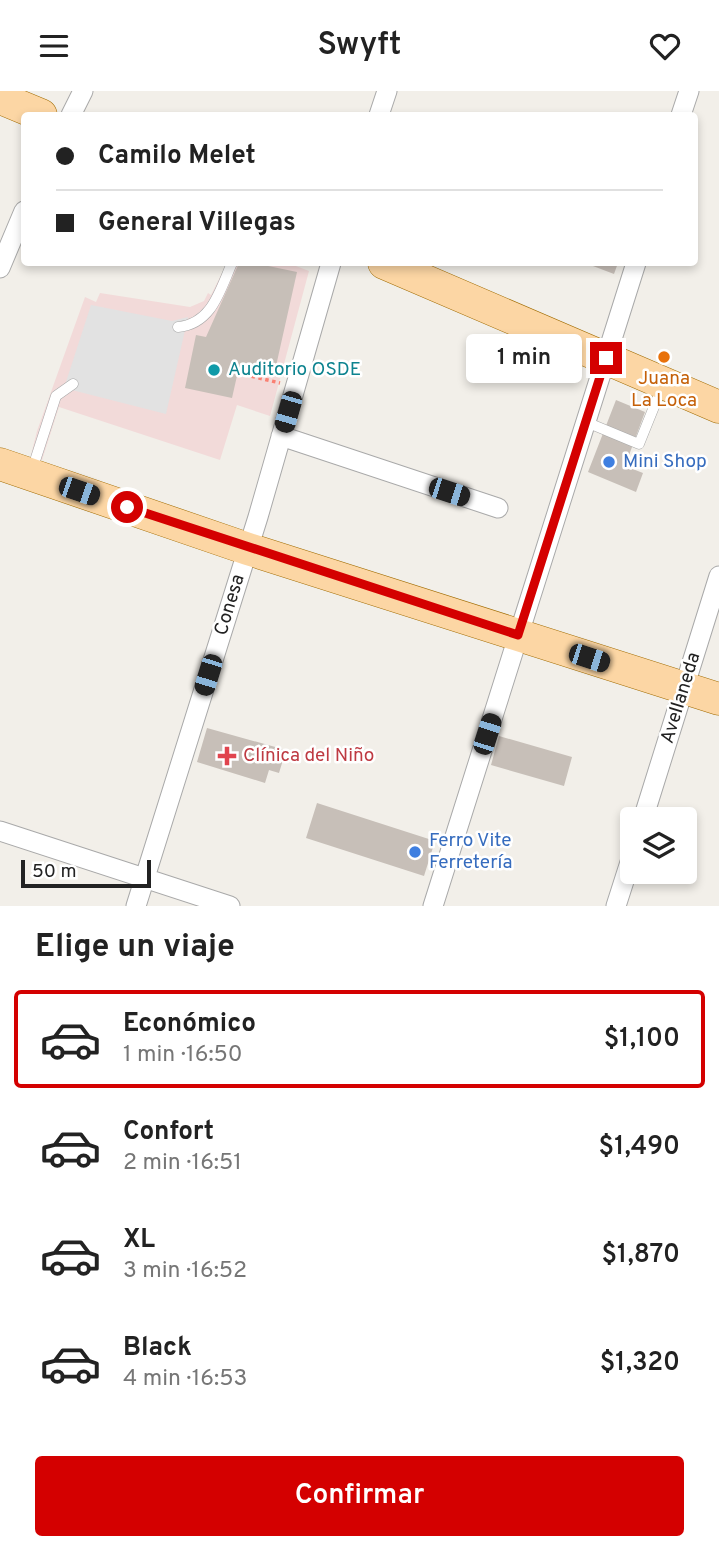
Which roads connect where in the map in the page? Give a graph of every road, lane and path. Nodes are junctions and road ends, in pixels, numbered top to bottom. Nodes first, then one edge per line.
1 (83, 91) edge
2 (387, 91) edge
3 (689, 91) edge
4 (0, 98) edge
5 (34, 112) edge
6 (72, 112) edge
7 (380, 112) edge
8 (682, 112) edge
9 (21, 218) edge
10 (230, 266) edge
11 (330, 266) edge
12 (391, 266) edge
13 (635, 266) edge
14 (0, 268) edge
15 (178, 327) dead end
16 (606, 358) junction
17 (237, 373) dead end
18 (282, 383) dead end
19 (664, 383) junction
20 (73, 384) dead end
21 (719, 407) edge
22 (586, 422) junction
23 (281, 436) junction
24 (0, 464) edge
25 (31, 474) junction
26 (498, 508) dead end
27 (248, 549) junction
28 (719, 576) edge
29 (518, 635) junction
30 (684, 688) junction
31 (719, 699) edge
32 (647, 807) edge
33 (0, 831) edge
34 (145, 877) junction
35 (623, 884) edge
36 (135, 906) edge
37 (230, 906) edge
38 (433, 906) edge
39 (616, 906) edge

1 - 6 street
2 - 7 street
3 - 8 street
4 - 5 main road
9 - 14 street
10 - 15 lane
11 - 23 street, Conesa
12 - 16 main road
13 - 16 street
16 - 19 main road
16 - 22 street
17 - 18 path
19 - 21 main road
19 - 22 lane
20 - 25 lane
22 - 29 street
23 - 26 street
23 - 27 street, Conesa
24 - 25 main road
25 - 27 main road
27 - 29 main road
27 - 34 street, Conesa
28 - 30 street, Avellaneda
29 - 30 main road
29 - 38 street
30 - 31 main road
30 - 32 street, Avellaneda
33 - 34 street
34 - 36 street, Conesa
34 - 37 street
35 - 39 street

